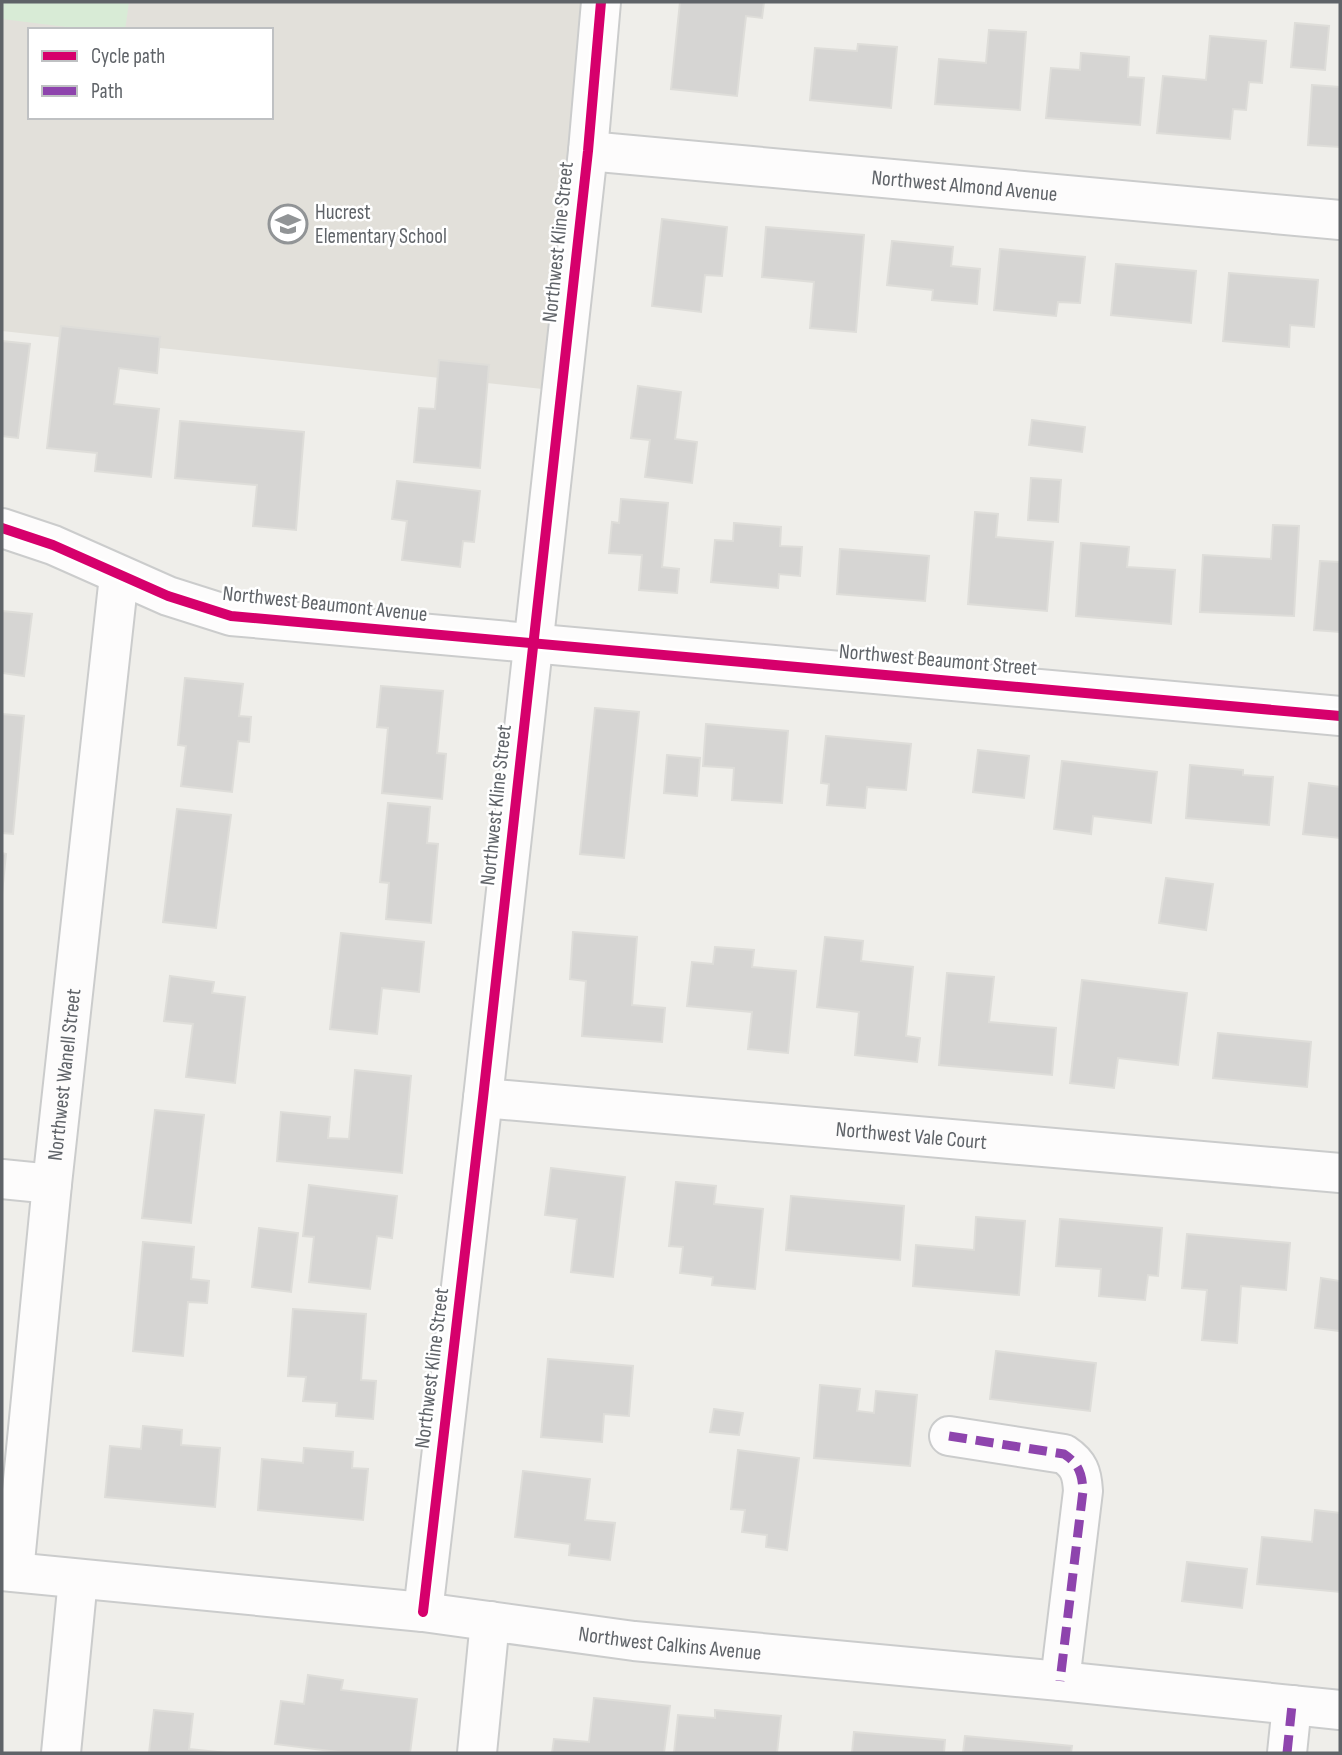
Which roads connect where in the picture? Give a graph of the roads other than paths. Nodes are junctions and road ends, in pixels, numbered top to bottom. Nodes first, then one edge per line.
1 (601, 2) edge
2 (588, 150) junction
3 (1340, 220) edge
4 (2, 528) edge
5 (119, 576) junction
6 (533, 644) junction
7 (1340, 716) edge
8 (483, 1098) junction
9 (1340, 1173) edge
10 (2, 1179) edge
11 (52, 1184) junction
12 (949, 1436) dead end
13 (8, 1572) edge
14 (78, 1579) junction
15 (424, 1612) junction
16 (490, 1621) junction
17 (1060, 1681) junction
18 (1292, 1704) junction
19 (1340, 1710) edge
20 (61, 1753) edge
21 (477, 1753) edge
22 (1287, 1753) edge

1 - 2 street, Northwest Kline Street
2 - 3 street, Northwest Almond Avenue
2 - 6 street, Northwest Kline Street
4 - 5 street, Northwest Beaumont Avenue
5 - 6 street, Northwest Beaumont Avenue
5 - 11 street, Northwest Wanell Street
6 - 7 street, Northwest Beaumont Street
6 - 8 street, Northwest Kline Street
8 - 9 street, Northwest Vale Court
8 - 15 street, Northwest Kline Street
10 - 11 street
11 - 13 street, Northwest Wanell Street
12 - 17 street
13 - 14 street, Northwest Calkins Avenue
14 - 15 street, Northwest Calkins Avenue
14 - 20 street
15 - 16 street, Northwest Calkins Avenue
16 - 17 street, Northwest Calkins Avenue
16 - 21 street
17 - 18 street, Northwest Calkins Avenue
18 - 19 street, Northwest Calkins Avenue
18 - 22 street

